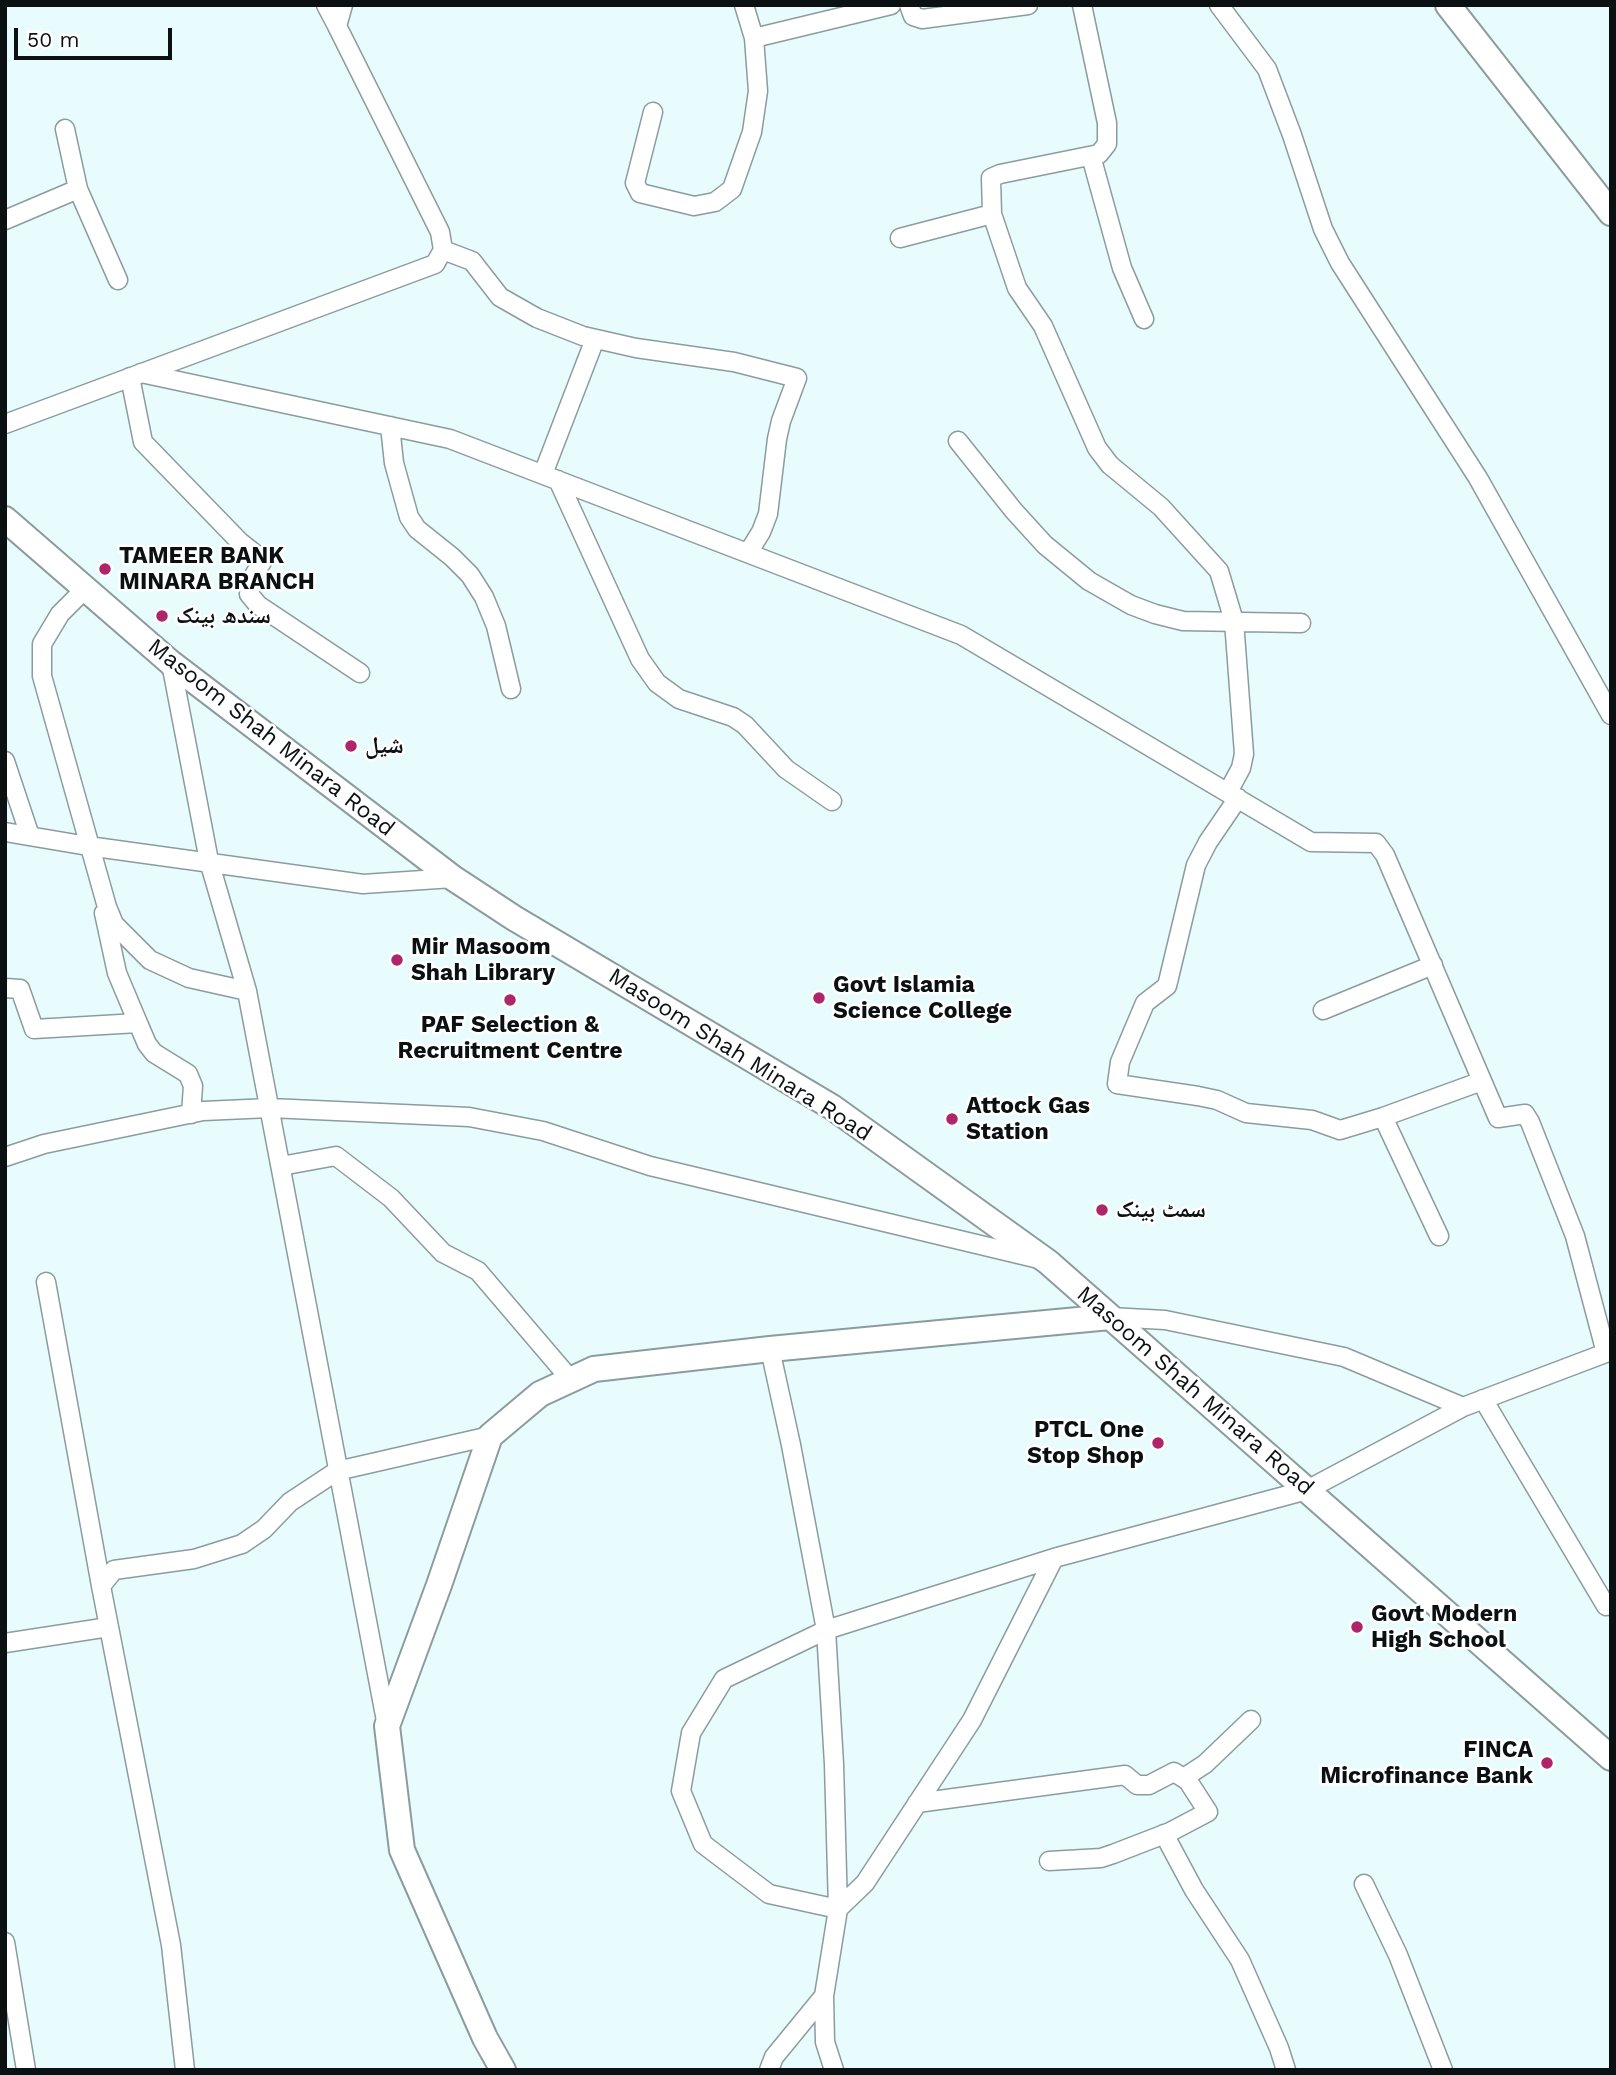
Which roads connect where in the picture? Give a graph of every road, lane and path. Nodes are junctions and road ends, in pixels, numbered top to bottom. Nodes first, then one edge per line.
1 (326, 5) edge
2 (344, 5) edge
3 (744, 5) edge
4 (891, 5) edge
5 (909, 5) edge
6 (1028, 5) edge
7 (1082, 5) edge
8 (1219, 5) edge
9 (1448, 5) edge
10 (337, 26) junction
11 (754, 38) junction
12 (653, 112) dead end
13 (65, 129) dead end
14 (1091, 156) junction
15 (78, 189) junction
16 (1611, 213) edge
17 (992, 214) junction
18 (5, 220) edge
19 (900, 238) dead end
20 (443, 250) junction
21 (118, 280) dead end
22 (1144, 319) dead end
23 (595, 339) junction
24 (135, 375) junction
25 (5, 424) edge
26 (390, 426) junction
27 (958, 441) dead end
28 (550, 477) junction
29 (5, 519) edge
30 (748, 553) junction
31 (86, 588) junction
32 (1234, 621) junction
33 (1301, 622) dead end
34 (171, 663) junction
35 (360, 673) dead end
36 (511, 689) dead end
37 (1611, 715) edge
38 (5, 761) edge
39 (1233, 795) junction
40 (832, 801) dead end
41 (5, 832) edge
42 (30, 836) junction
43 (88, 846) junction
44 (209, 861) junction
45 (453, 878) junction
46 (107, 907) junction
47 (1433, 965) junction
48 (5, 988) edge
49 (247, 991) junction
50 (1323, 1010) dead end
51 (138, 1023) junction
52 (1482, 1081) junction
53 (271, 1108) junction
54 (191, 1114) junction
55 (1384, 1117) junction
56 (5, 1157) edge
57 (281, 1166) junction
58 (1438, 1236) dead end
59 (1048, 1262) junction
60 (46, 1282) dead end
61 (1110, 1317) junction
62 (770, 1349) junction
63 (1608, 1352) edge
64 (571, 1380) junction
65 (1483, 1399) junction
66 (1463, 1407) junction
67 (490, 1436) junction
68 (337, 1471) junction
69 (1307, 1490) junction
70 (1054, 1558) junction
71 (101, 1586) junction
72 (1606, 1606) dead end
73 (109, 1627) junction
74 (826, 1630) junction
75 (5, 1643) edge
76 (1251, 1720) dead end
77 (387, 1726) junction
78 (1611, 1758) edge
79 (1185, 1777) junction
80 (918, 1803) junction
81 (1164, 1834) junction
82 (1049, 1861) dead end
83 (1364, 1884) dead end
84 (838, 1909) junction
85 (5, 1942) edge
86 (824, 1996) junction
87 (26, 2070) edge
88 (185, 2070) edge
89 (503, 2070) edge
90 (769, 2070) edge
91 (834, 2070) edge
92 (1286, 2070) edge
93 (1443, 2070) edge

1 - 10 street
2 - 10 street
3 - 11 street
4 - 11 street
5 - 6 street
7 - 14 street
8 - 37 street
9 - 16 main road
10 - 20 street
11 - 12 street
13 - 15 street
14 - 17 street
14 - 22 street
15 - 18 street
15 - 21 street
17 - 19 street
17 - 32 street
20 - 23 street
20 - 24 street
23 - 28 street
23 - 30 street
24 - 25 street
24 - 26 street
24 - 35 street
26 - 28 street
26 - 36 street
27 - 32 street
28 - 30 street
28 - 40 street
29 - 31 main road, Masoom Shah Minara Road
30 - 39 street
31 - 34 main road, Masoom Shah Minara Road
31 - 43 street
32 - 33 street
32 - 39 street
34 - 44 street
34 - 45 main road, Masoom Shah Minara Road
38 - 42 street
39 - 47 street
39 - 55 street
41 - 42 street
42 - 43 street
43 - 44 street
43 - 46 street
44 - 45 street
44 - 49 street
45 - 59 main road, Masoom Shah Minara Road
46 - 49 street
46 - 51 street
47 - 50 street
47 - 52 street
48 - 51 street
49 - 53 street
51 - 54 street
52 - 55 street
52 - 63 street
53 - 54 street
53 - 57 street
53 - 59 street
54 - 56 street
55 - 58 street
57 - 64 street
57 - 68 street
59 - 61 main road, Masoom Shah Minara Road
60 - 71 street
61 - 62 main road
61 - 66 street
61 - 69 main road, Masoom Shah Minara Road
62 - 64 main road
62 - 74 street
63 - 65 street
64 - 67 main road
65 - 66 street
65 - 72 street
66 - 69 street
67 - 68 street
67 - 77 main road
68 - 71 street
68 - 77 street
69 - 70 street
69 - 78 main road, Masoom Shah Minara Road
70 - 74 street
70 - 80 street
71 - 73 street
73 - 75 street
73 - 88 street
74 - 84 street
74 - 84 street
76 - 79 street
77 - 89 main road
79 - 80 street
79 - 81 street
80 - 84 street
81 - 82 street
81 - 92 street
83 - 93 street
84 - 86 street
85 - 87 street
86 - 90 street
86 - 91 street

